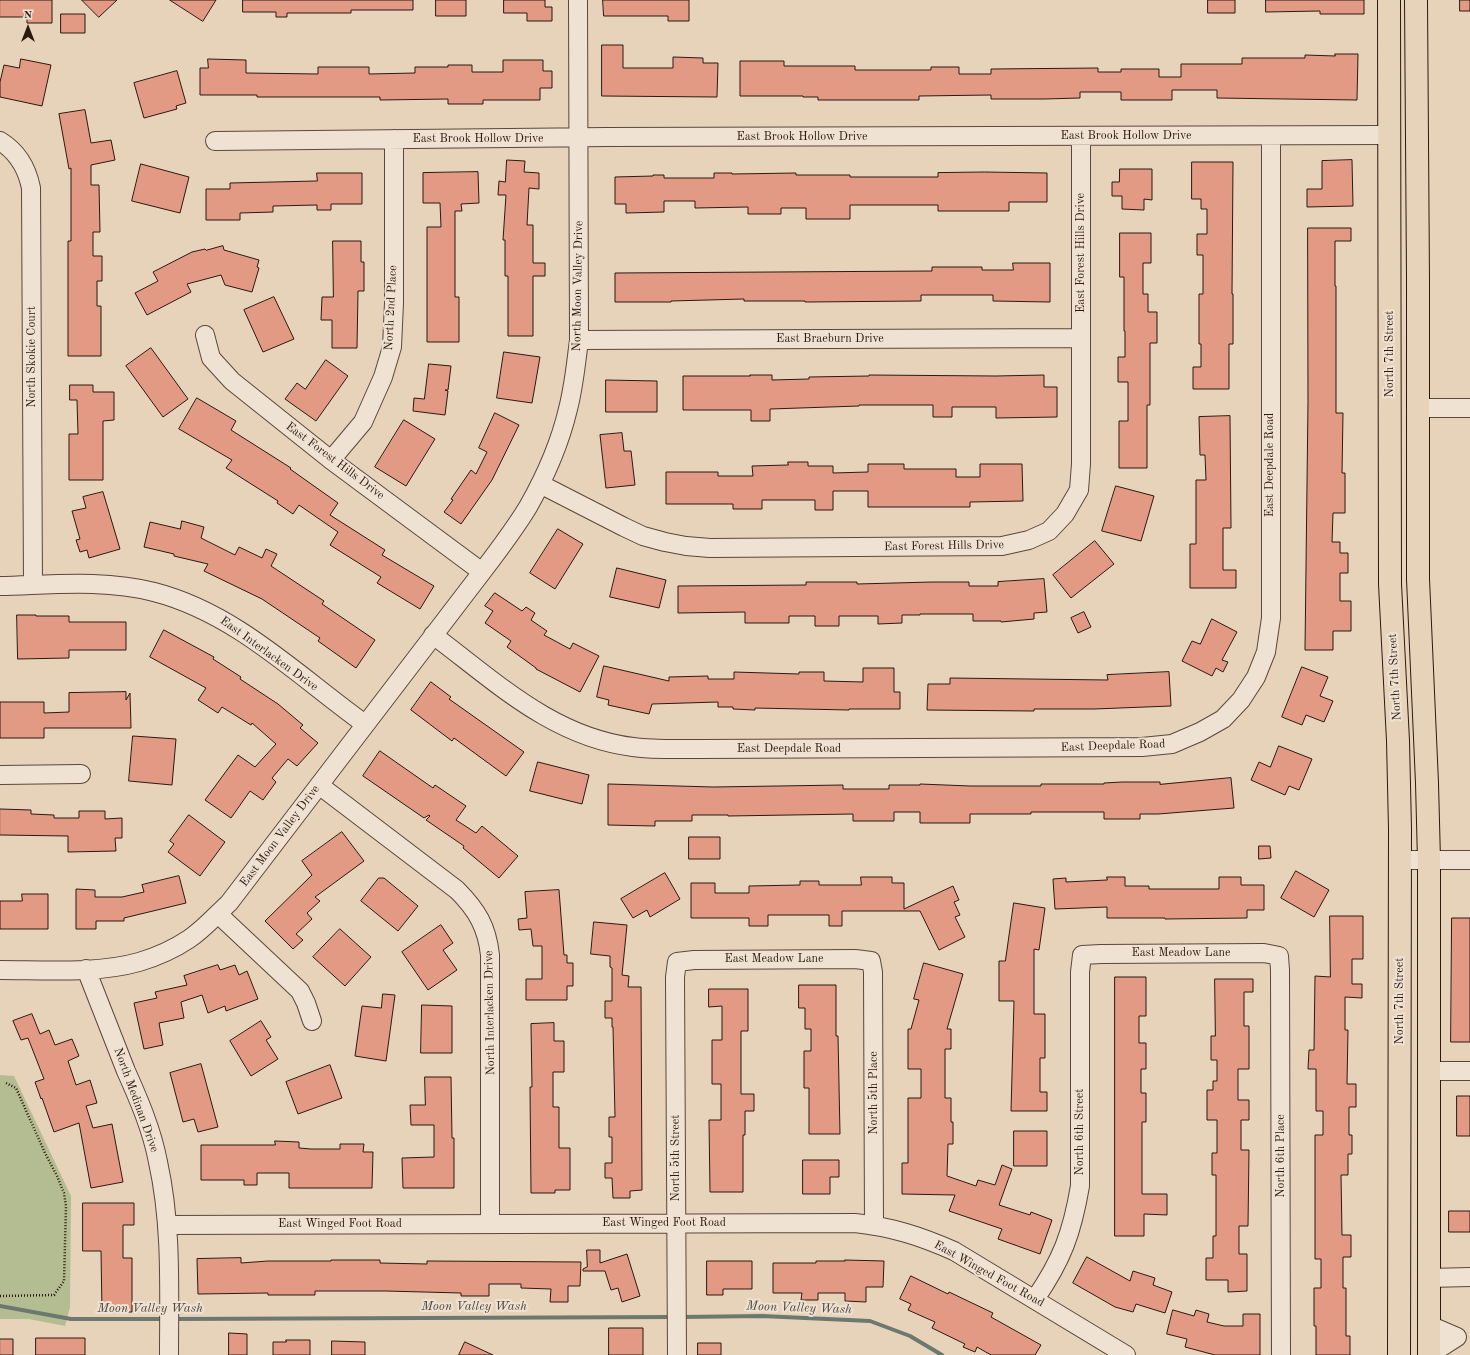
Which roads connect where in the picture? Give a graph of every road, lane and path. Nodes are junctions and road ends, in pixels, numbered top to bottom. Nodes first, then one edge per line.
1 (578, 0) edge
2 (1389, 0) edge
3 (1416, 0) edge
4 (1389, 135) junction
5 (1081, 136) junction
6 (1271, 136) junction
7 (579, 138) junction
8 (394, 140) junction
9 (0, 141) edge
10 (215, 141) dead end
11 (205, 335) dead end
12 (1081, 338) junction
13 (579, 340) junction
14 (1418, 408) junction
15 (1470, 408) edge
16 (331, 460) junction
17 (540, 484) junction
18 (482, 572) junction
19 (33, 585) junction
20 (0, 586) edge
21 (433, 635) junction
22 (365, 724) junction
23 (81, 774) dead end
24 (0, 775) edge
25 (319, 785) junction
26 (1400, 860) junction
27 (1429, 860) junction
28 (1470, 860) edge
29 (218, 914) junction
30 (1082, 955) joint
31 (1279, 956) joint
32 (872, 961) joint
33 (677, 962) joint
34 (86, 969) junction
35 (0, 970) edge
36 (312, 1021) dead end
37 (1470, 1070) edge
38 (1430, 1071) junction
39 (6, 1083) dead end
40 (1400, 1161) junction
41 (1428, 1161) junction
42 (676, 1223) junction
43 (490, 1224) junction
44 (168, 1225) junction
45 (874, 1225) junction
46 (1470, 1277) edge
47 (1429, 1278) junction
48 (0, 1296) edge
49 (1035, 1299) junction
50 (1429, 1325) junction
51 (1464, 1337) edge
52 (169, 1355) edge
53 (677, 1355) edge
54 (1126, 1355) edge
55 (1281, 1355) edge
56 (1399, 1355) edge
57 (1429, 1355) edge

1 - 7 street, North Moon Valley Drive
2 - 4 main road, North 7th Street
3 - 14 main road
4 - 6 street, East Brook Hollow Drive
4 - 26 main road, North 7th Street
5 - 6 street, East Brook Hollow Drive
5 - 7 street, East Brook Hollow Drive
5 - 12 street, East Forest Hills Drive
6 - 21 street, East Deepdale Road
7 - 8 street, East Brook Hollow Drive
7 - 13 street, North Moon Valley Drive
8 - 10 street, East Brook Hollow Drive
8 - 16 street, North 2nd Place
9 - 19 street, North Skokie Court
11 - 16 street, East Forest Hills Drive
12 - 13 street, East Braeburn Drive
12 - 17 street, East Forest Hills Drive
13 - 17 street, North Moon Valley Drive
14 - 15 street
14 - 27 main road
16 - 18 street, East Forest Hills Drive
17 - 18 street, North Moon Valley Drive
18 - 21 street, East Moon Valley Drive
19 - 20 street, East Interlacken Drive
19 - 22 street, East Interlacken Drive
21 - 22 street, East Moon Valley Drive
22 - 25 street, East Moon Valley Drive
23 - 24 street
25 - 29 street, East Moon Valley Drive
25 - 43 street, North Interlacken Drive
26 - 27 street
26 - 40 main road, North 7th Street
27 - 28 street
27 - 38 main road
29 - 34 street, East Moon Valley Drive
29 - 36 street
30 - 31 street, East Meadow Lane
30 - 49 street, North 6th Street
31 - 55 street, North 6th Place
32 - 33 street, East Meadow Lane
32 - 45 street, North 5th Place
33 - 42 street, North 5th Street
34 - 35 street, East Moon Valley Drive
34 - 44 street, North Medinan Drive
37 - 38 street
38 - 41 main road
39 - 48 path
40 - 41 main road
40 - 56 main road, North 7th Street
41 - 47 main road
42 - 43 street, East Winged Foot Road
42 - 45 street, East Winged Foot Road
42 - 53 street, North 5th Street
43 - 44 street, East Winged Foot Road
44 - 52 street, North Medinan Drive
45 - 49 street, East Winged Foot Road
46 - 47 street
47 - 50 main road
49 - 54 street, East Winged Foot Road
50 - 51 street
50 - 57 main road
51 - 57 street

